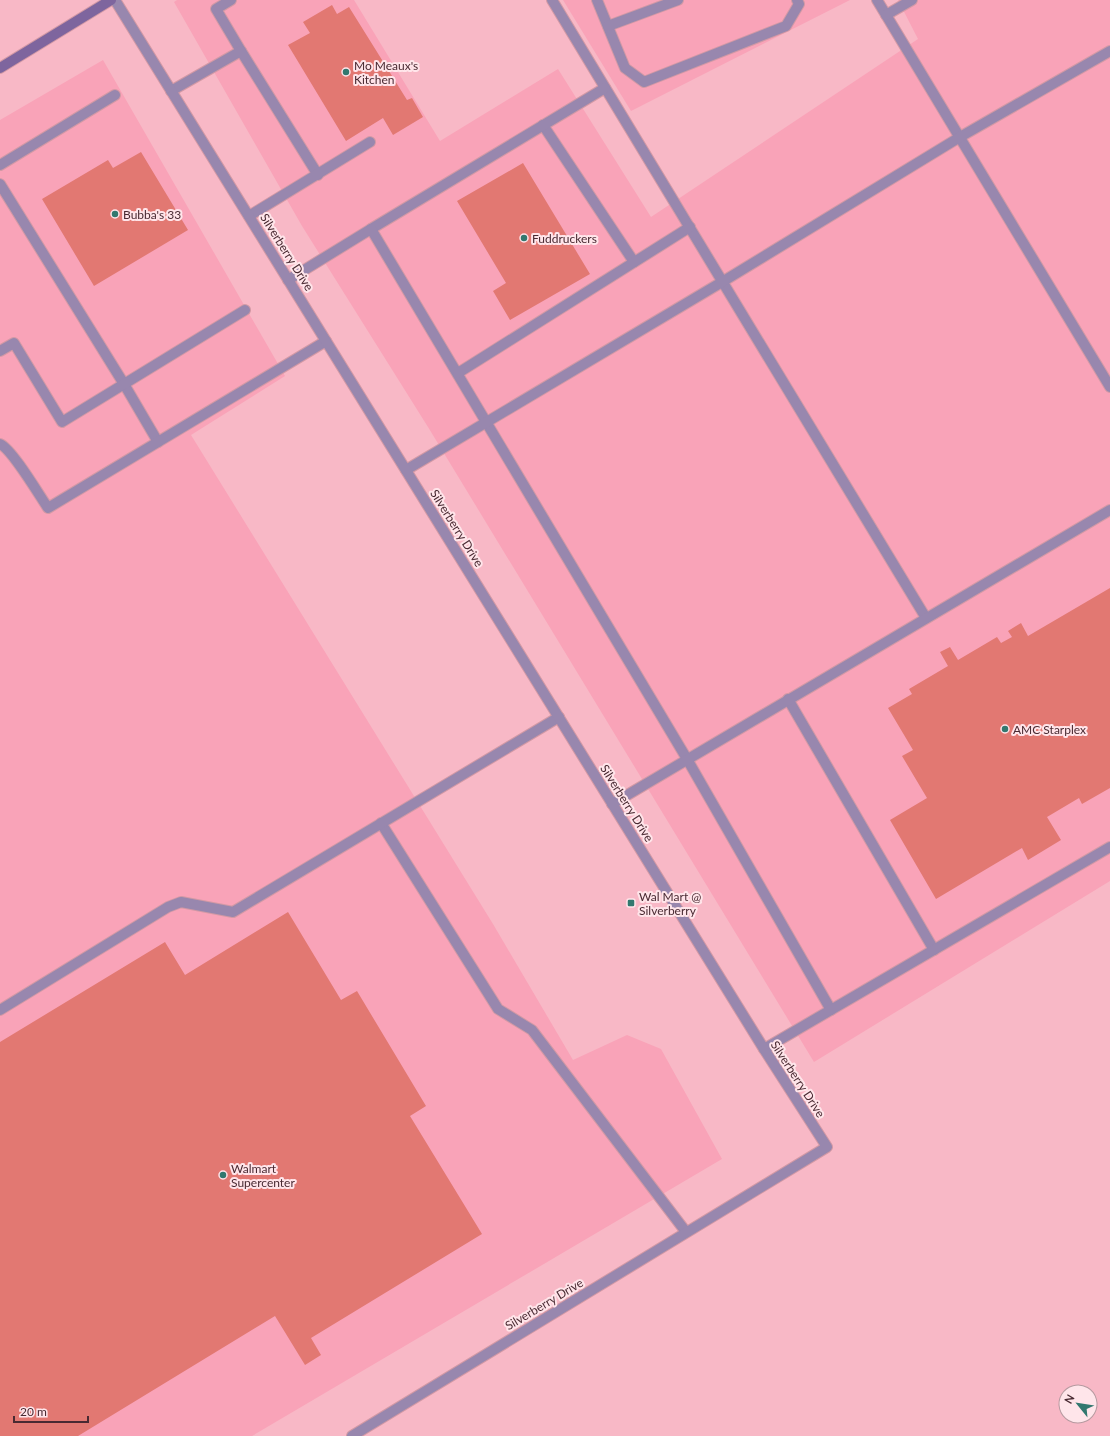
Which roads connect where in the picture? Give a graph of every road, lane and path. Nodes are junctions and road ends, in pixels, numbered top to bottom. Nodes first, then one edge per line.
1 (110, 0) edge
2 (115, 0) edge
3 (231, 0) edge
4 (552, 0) edge
5 (597, 0) edge
6 (678, 0) edge
7 (797, 0) edge
8 (877, 0) edge
9 (912, 0) edge
10 (886, 15) junction
11 (608, 26) junction
12 (241, 51) junction
13 (1110, 51) edge
14 (0, 68) edge
15 (605, 88) junction
16 (171, 91) junction
17 (115, 95) dead end
18 (543, 125) junction
19 (960, 137) junction
20 (370, 142) dead end
21 (0, 165) edge
22 (318, 175) junction
23 (0, 184) edge
24 (249, 216) junction
25 (690, 227) junction
26 (371, 230) junction
27 (634, 262) junction
28 (288, 280) junction
29 (722, 282) junction
30 (245, 310) dead end
31 (326, 340) junction
32 (0, 352) edge
33 (458, 373) junction
34 (124, 384) junction
35 (1110, 387) edge
36 (487, 422) junction
37 (158, 442) junction
38 (0, 444) edge
39 (406, 470) junction
40 (1110, 510) edge
41 (926, 618) junction
42 (788, 700) junction
43 (559, 717) junction
44 (687, 759) junction
45 (612, 804) junction
46 (381, 823) junction
47 (1110, 847) edge
48 (934, 950) junction
49 (0, 1010) edge
50 (831, 1010) junction
51 (764, 1049) junction
52 (686, 1232) junction
53 (352, 1436) edge

1 - 14 main road
2 - 16 street, Silverberry Drive
3 - 12 street
4 - 15 street
5 - 11 street
6 - 11 street
7 - 11 street
8 - 10 street
9 - 10 street
10 - 19 street
12 - 16 street
12 - 22 street
13 - 19 street
15 - 18 street
15 - 25 street
16 - 24 street, Silverberry Drive
17 - 21 street
18 - 26 street
18 - 27 street
19 - 29 street
19 - 35 street
20 - 22 street
22 - 24 street
23 - 34 street
24 - 28 street, Silverberry Drive
25 - 27 street
25 - 29 street
26 - 28 street
26 - 33 street
27 - 33 street
28 - 31 street, Silverberry Drive
29 - 36 street
29 - 41 street
30 - 34 street
31 - 37 street
31 - 39 street, Silverberry Drive
32 - 34 street
33 - 36 street
34 - 37 street
36 - 39 street
36 - 44 street
37 - 38 street
39 - 43 street, Silverberry Drive
40 - 41 street
41 - 42 street
42 - 44 street
42 - 48 street
43 - 45 street, Silverberry Drive
43 - 46 street
44 - 45 street
44 - 50 street
45 - 51 street, Silverberry Drive
46 - 49 street
46 - 52 street
47 - 48 street
48 - 50 street
50 - 51 street
51 - 52 street, Silverberry Drive
52 - 53 street, Silverberry Drive

